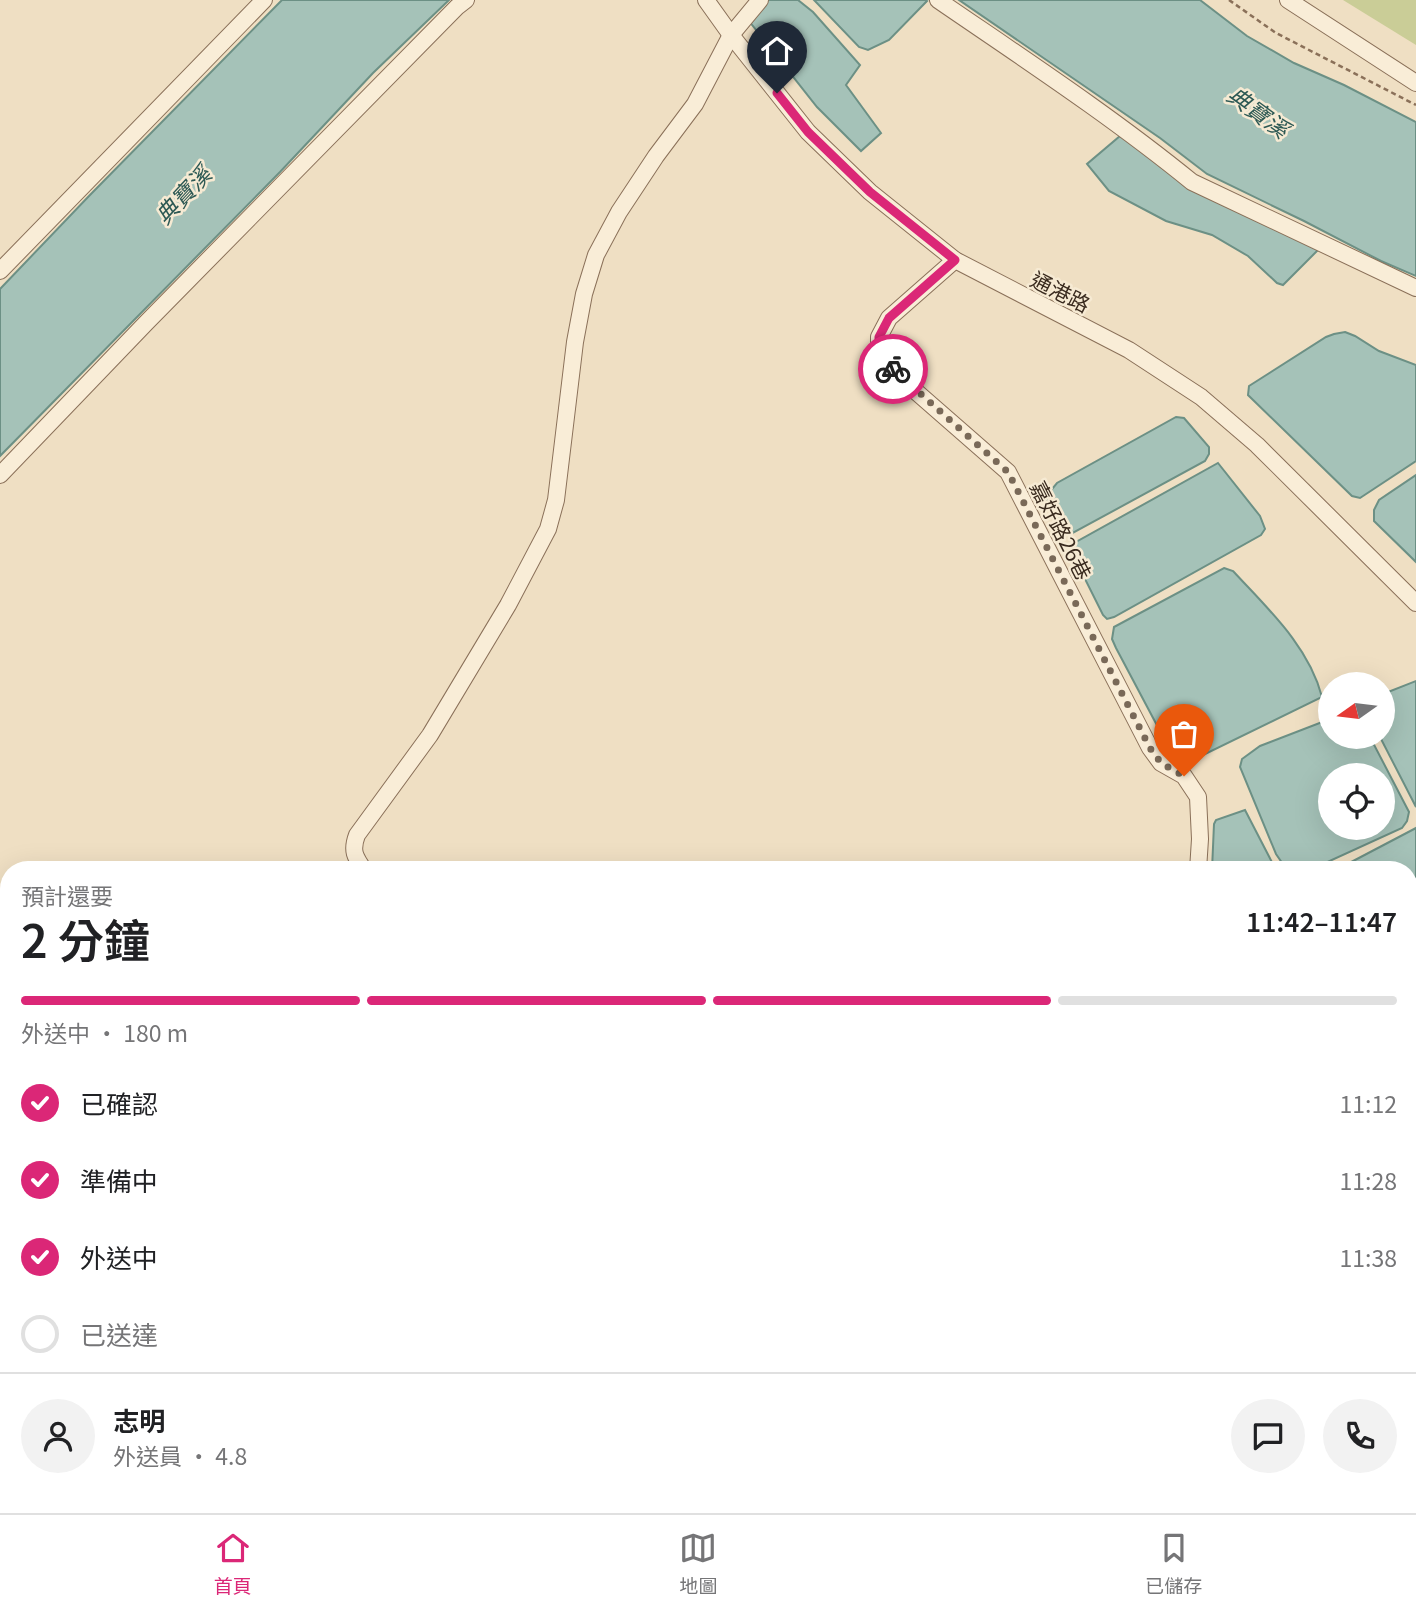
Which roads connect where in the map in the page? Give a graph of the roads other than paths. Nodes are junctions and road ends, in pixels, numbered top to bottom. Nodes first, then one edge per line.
1 (264, 0) edge
2 (466, 0) edge
3 (706, 0) edge
4 (760, 0) edge
5 (938, 0) edge
6 (1288, 0) edge
7 (731, 35) junction
8 (1416, 83) edge
9 (955, 260) junction
10 (0, 271) edge
11 (1416, 288) edge
12 (0, 475) edge
13 (1416, 603) edge
14 (358, 861) edge
15 (1199, 861) edge

1 - 10 street
2 - 12 street
3 - 7 street, 通港路
4 - 7 street
5 - 11 street
6 - 8 street
7 - 9 street, 通港路
7 - 14 street
9 - 13 street, 通港路
9 - 15 street, 嘉好路26巷

